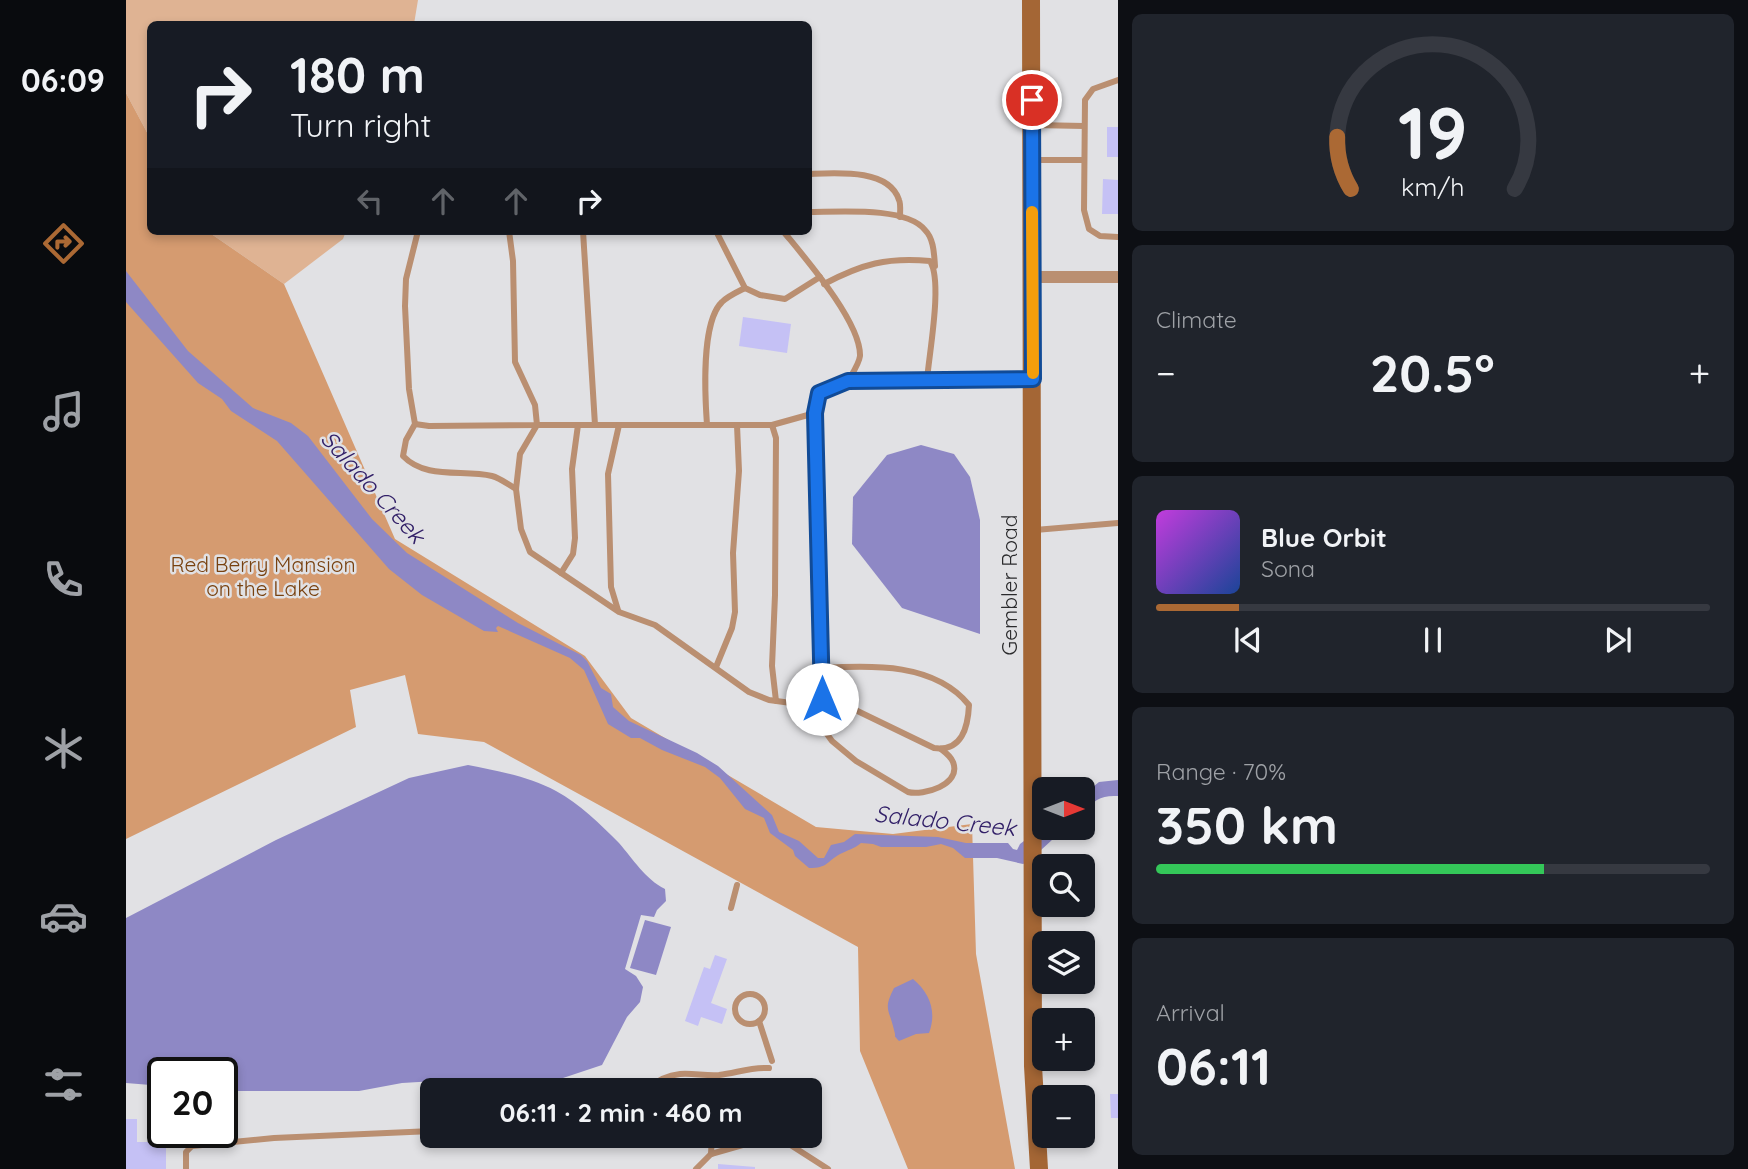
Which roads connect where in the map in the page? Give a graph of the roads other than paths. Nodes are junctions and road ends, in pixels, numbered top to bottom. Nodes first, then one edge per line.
1 (1031, 0) edge
2 (1118, 80) edge
3 (1032, 125) junction
4 (1084, 126) junction
5 (1032, 160) junction
6 (1084, 160) junction
7 (812, 174) edge
8 (812, 212) edge
9 (900, 217) junction
10 (417, 235) edge
11 (510, 235) edge
12 (583, 235) edge
13 (718, 235) edge
14 (786, 235) edge
15 (1118, 237) edge
16 (935, 269) junction
17 (820, 277) junction
18 (1032, 277) junction
19 (1118, 277) edge
20 (824, 284) junction
21 (745, 288) junction
22 (1033, 379) junction
23 (927, 380) junction
24 (848, 381) junction
25 (815, 413) junction
26 (415, 424) junction
27 (537, 425) junction
28 (578, 425) junction
29 (595, 425) junction
30 (619, 425) junction
31 (707, 425) junction
32 (737, 425) junction
33 (772, 425) junction
34 (516, 489) junction
35 (1118, 523) edge
36 (1033, 530) junction
37 (561, 573) junction
38 (619, 612) junction
39 (716, 667) junction
40 (823, 668) junction
41 (822, 699) junction
42 (776, 701) junction
43 (806, 705) junction
44 (941, 749) junction
45 (737, 885) dead end
46 (731, 908) dead end
47 (759, 1021) junction
48 (772, 1061) dead end
49 (769, 1068) dead end
50 (668, 1078) edge
51 (420, 1132) edge
52 (711, 1148) edge
53 (727, 1148) edge
54 (795, 1148) edge
55 (711, 1154) junction
56 (186, 1169) edge
57 (696, 1169) edge
58 (828, 1169) edge
59 (1039, 1169) edge

1 - 3 main road, Gembler Road
2 - 4 lane
3 - 4 lane
3 - 5 main road, Gembler Road
4 - 6 lane
5 - 6 lane
5 - 18 main road, Gembler Road
6 - 15 lane
7 - 9 lane
8 - 9 lane
9 - 16 lane
10 - 26 lane
11 - 27 lane
12 - 29 lane
13 - 21 lane
14 - 17 lane
16 - 20 lane
16 - 23 lane
17 - 20 lane
17 - 21 lane
18 - 19 street
18 - 22 main road, Gembler Road
20 - 24 lane
21 - 31 lane
22 - 23 lane
22 - 36 main road, Gembler Road
23 - 24 lane
24 - 25 lane
25 - 33 lane
25 - 40 lane
26 - 27 lane
26 - 34 lane
27 - 28 lane
27 - 34 lane
28 - 29 lane
28 - 37 lane
29 - 30 lane
30 - 31 lane
30 - 38 lane
31 - 32 lane
32 - 33 lane
32 - 39 lane
33 - 42 lane
34 - 37 lane
35 - 36 lane
36 - 59 main road, Gembler Road
37 - 38 lane
38 - 39 lane
39 - 42 lane
40 - 41 lane
40 - 44 lane
41 - 43 lane
41 - 44 lane
42 - 43 lane
43 - 44 lane
45 - 46 lane
47 - 47 lane
47 - 48 lane
49 - 50 lane
51 - 56 lane
52 - 55 lane
53 - 55 lane
54 - 58 lane
55 - 57 lane

